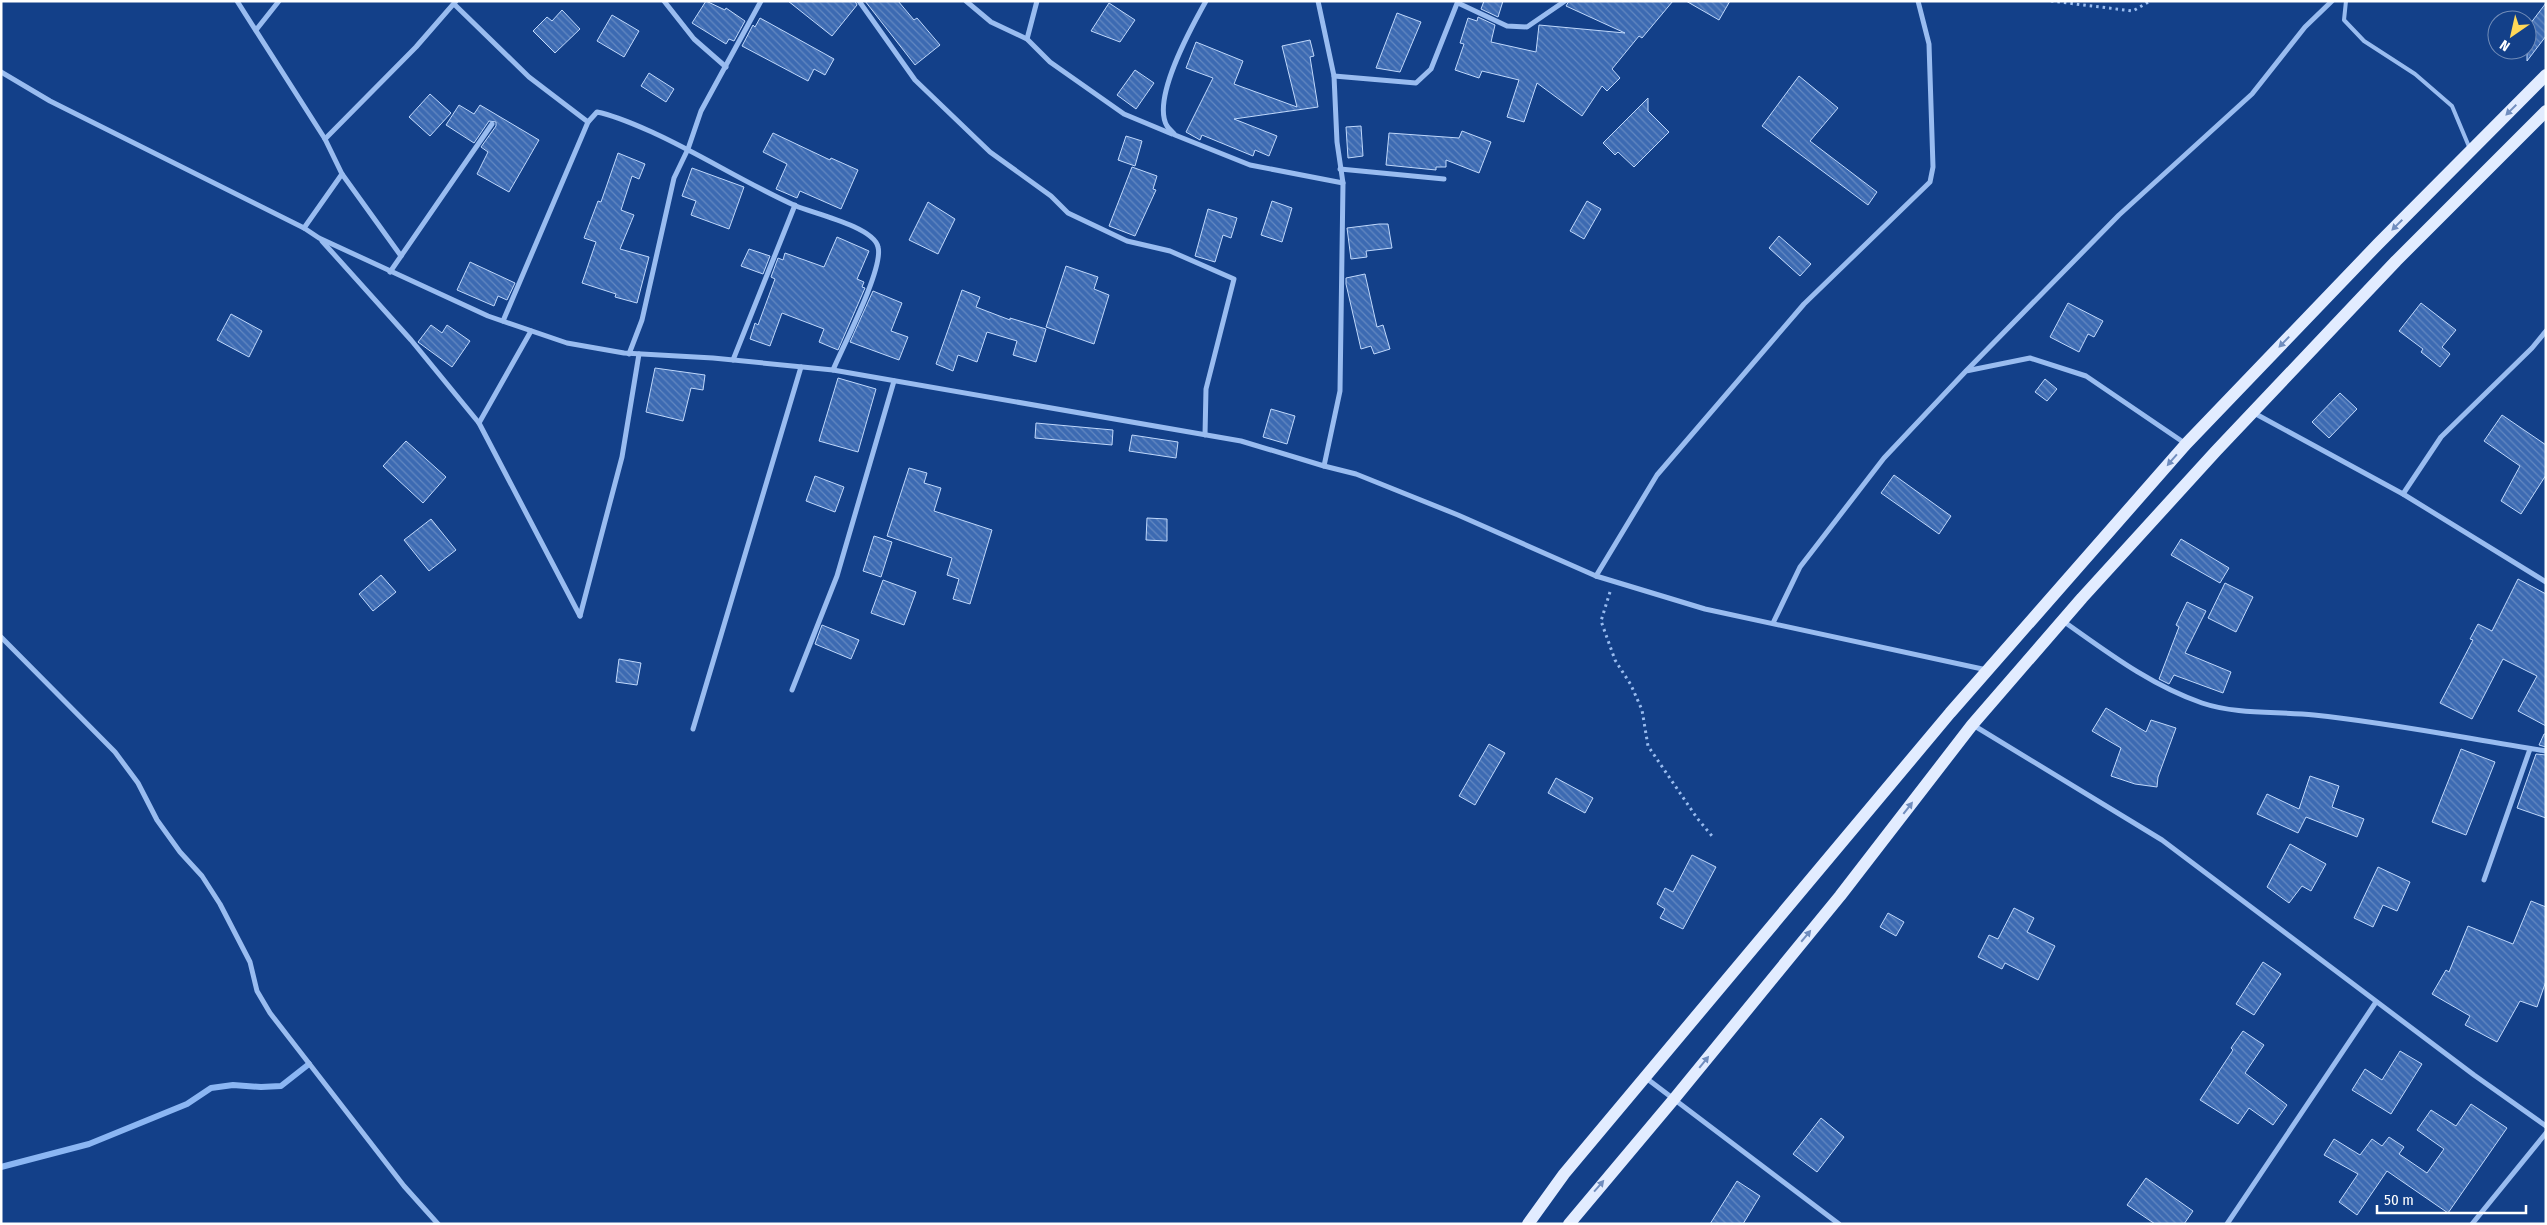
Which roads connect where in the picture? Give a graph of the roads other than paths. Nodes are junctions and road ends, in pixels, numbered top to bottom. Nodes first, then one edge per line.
1 (237, 1) edge
2 (279, 1) edge
3 (664, 1) edge
4 (761, 1) edge
5 (859, 1) edge
6 (966, 1) edge
7 (1037, 1) edge
8 (1206, 1) edge
9 (1318, 1) edge
10 (1565, 1) edge
11 (1918, 1) edge
12 (2332, 1) edge
13 (2346, 1) edge
14 (1458, 2) edge
15 (455, 3) edge
16 (256, 30) junction
17 (1027, 39) junction
18 (726, 67) junction
19 (1, 72) edge
20 (2546, 75) edge
21 (1334, 76) junction
22 (2546, 111) edge
23 (588, 122) junction
24 (492, 124) dead end
25 (1175, 135) junction
26 (325, 139) junction
27 (688, 149) junction
28 (2471, 151) junction
29 (1340, 169) junction
30 (342, 174) junction
31 (1444, 179) dead end
32 (1343, 183) junction
33 (795, 205) junction
34 (304, 228) junction
35 (320, 238) junction
36 (401, 256) junction
37 (390, 272) junction
38 (503, 321) junction
39 (2546, 330) edge
40 (530, 331) junction
41 (629, 354) junction
42 (639, 354) junction
43 (733, 360) junction
44 (800, 367) junction
45 (833, 370) junction
46 (1966, 371) junction
47 (894, 381) junction
48 (2253, 413) junction
49 (479, 423) junction
50 (1205, 435) junction
51 (2186, 444) junction
52 (1324, 466) junction
53 (2403, 494) junction
54 (1596, 576) junction
55 (2546, 582) edge
56 (2062, 620) junction
57 (1773, 623) junction
58 (1, 637) edge
59 (1987, 670) junction
60 (792, 690) dead end
61 (1972, 725) junction
62 (693, 729) dead end
63 (2530, 749) junction
64 (2546, 751) edge
65 (2484, 880) dead end
66 (2376, 1002) junction
67 (1646, 1078) junction
68 (1674, 1099) junction
69 (2546, 1126) edge
70 (2546, 1133) edge
71 (438, 1224) edge
72 (1528, 1224) edge
73 (1569, 1224) edge
74 (1839, 1224) edge
75 (2227, 1224) edge
76 (2472, 1224) edge

1 - 16 street
2 - 16 street
3 - 18 street
4 - 18 street
5 - 50 street
6 - 17 street
7 - 17 street
8 - 25 street
9 - 21 street
10 - 14 street
11 - 54 street
12 - 46 street
13 - 28 lane
14 - 21 street
15 - 23 street
15 - 26 street
16 - 26 street
17 - 25 street
18 - 27 street
19 - 34 street
20 -> 28 main road
21 - 29 street
22 - 48 main road
23 - 27 street
23 - 38 street
24 - 36 street
25 - 32 street
26 - 30 street
27 - 33 street
27 - 41 street
28 -> 51 main road
29 - 31 street
29 - 32 street
30 - 34 street
30 - 36 street
32 - 52 street
33 - 43 street
33 - 45 street
34 - 35 street
35 - 37 street
35 - 49 street
36 - 37 street
37 - 38 street
38 - 40 street
39 - 53 street
40 - 41 street
40 - 49 street
41 - 42 street
42 - 43 street
42 - 49 street
43 - 44 street
44 - 45 street
44 - 62 street
45 - 47 street
46 - 51 street
46 - 57 street
47 - 50 street
47 - 60 street
48 - 53 street
48 - 56 main road
50 - 52 street
51 -> 59 main road
52 - 54 street
53 - 55 street
54 - 57 street
56 - 61 main road
56 - 63 street
57 - 59 street
58 - 71 street
59 - 67 main road
61 - 66 street
68 -> 61 main road
63 - 64 street
63 - 65 street
66 - 69 street
66 - 75 street
67 - 68 street
67 - 72 main road
73 -> 68 main road
68 - 74 street
70 - 76 street

